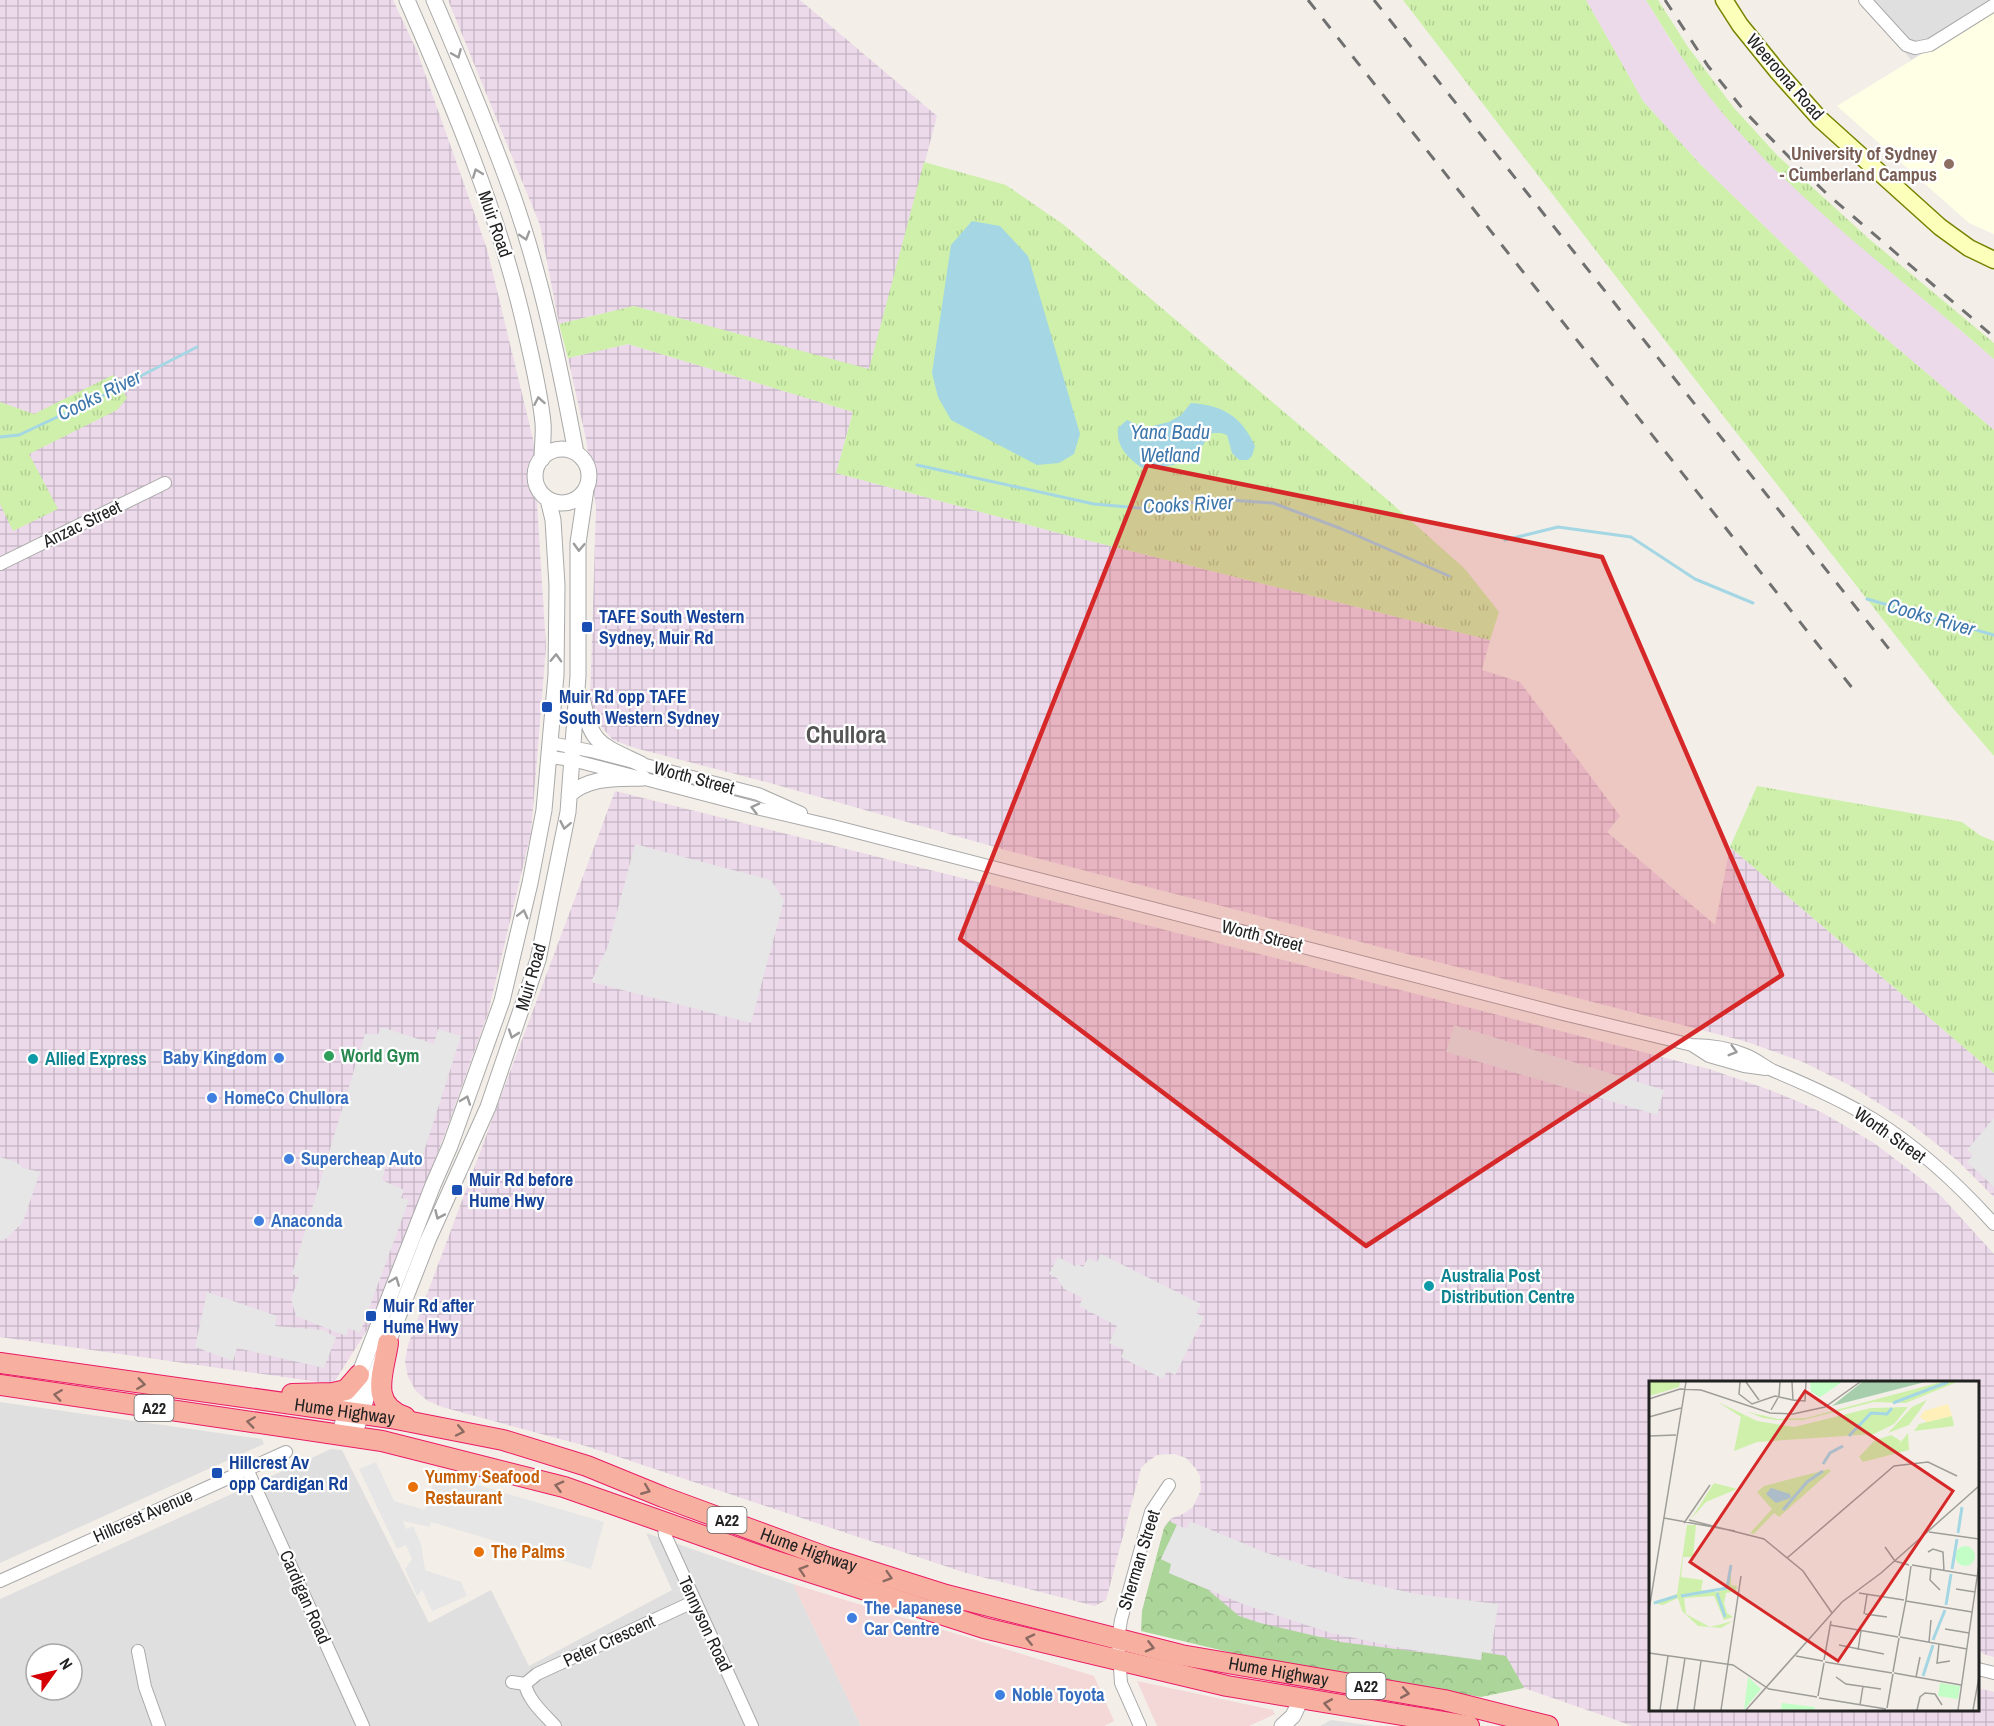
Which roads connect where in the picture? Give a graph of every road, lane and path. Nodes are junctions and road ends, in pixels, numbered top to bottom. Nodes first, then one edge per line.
1 (407, 0) edge
2 (434, 0) edge
3 (1724, 0) edge
4 (1865, 0) edge
5 (1994, 4) edge
6 (1994, 260) edge
7 (576, 453) junction
8 (542, 459) junction
9 (165, 483) dead end
10 (586, 489) junction
11 (548, 499) junction
12 (0, 564) edge
13 (578, 676) junction
14 (550, 750) junction
15 (572, 754) junction
16 (642, 771) junction
17 (569, 795) junction
18 (1994, 1224) edge
19 (388, 1343) junction
20 (0, 1363) edge
21 (359, 1375) junction
22 (0, 1385) edge
23 (217, 1395) junction
24 (354, 1412) junction
25 (430, 1425) junction
26 (347, 1435) junction
27 (286, 1452) dead end
28 (248, 1469) junction
29 (1169, 1485) dead end
30 (663, 1521) junction
31 (0, 1581) edge
32 (695, 1601) junction
33 (1119, 1639) junction
34 (138, 1651) dead end
35 (1118, 1660) junction
36 (1979, 1669) edge
37 (1994, 1673) edge
38 (512, 1682) dead end
39 (525, 1684) junction
40 (1301, 1699) junction
41 (1542, 1725) edge
42 (159, 1726) edge
43 (363, 1726) edge
44 (555, 1726) edge
45 (752, 1726) edge
46 (1140, 1726) edge
47 (1282, 1726) edge
48 (1469, 1726) edge

8 -> 1 street, Muir Road
2 -> 7 street, Muir Road
3 - 6 main road, Weeroona Road
4 - 5 street
7 - 8 street
7 - 10 street
8 - 11 street
9 - 12 street, Anzac Street
10 - 11 street
10 -> 13 street, Muir Road
14 -> 11 street, Muir Road
13 - 15 street, Muir Road
13 - 16 street
14 - 15 street, Worth Street
21 -> 14 street, Muir Road
15 - 16 street, Worth Street
15 - 17 street, Muir Road
16 - 17 street
16 - 18 street, Worth Street
17 -> 19 street, Muir Road
19 - 24 street, Muir Road
19 - 25 highway
20 -> 23 highway, Hume Highway / A22
21 - 23 highway
21 - 24 street, Muir Road
26 -> 22 highway, Hume Highway / A22
23 - 24 highway, Hume Highway / A22
24 - 25 highway, Hume Highway / A22
24 - 26 street, Muir Road
25 -> 33 highway, Hume Highway / A22
30 -> 26 highway, Hume Highway / A22
27 - 28 street, Hillcrest Avenue
28 - 31 street, Hillcrest Avenue
28 - 43 street, Cardigan Road
29 - 33 street, Sherman Street
30 - 32 street, Tennyson Road
35 -> 30 highway, Hume Highway / A22
32 - 39 street, Peter Crescent
32 - 45 street, Tennyson Road
33 - 35 street, Sherman Street
33 -> 41 highway, Hume Highway / A22
34 - 42 street
35 - 40 highway, Hume Highway / A22
35 - 46 street, Sherman Street
36 - 37 street
38 - 39 street
39 - 44 street
40 - 47 street
48 -> 40 highway, Hume Highway / A22

